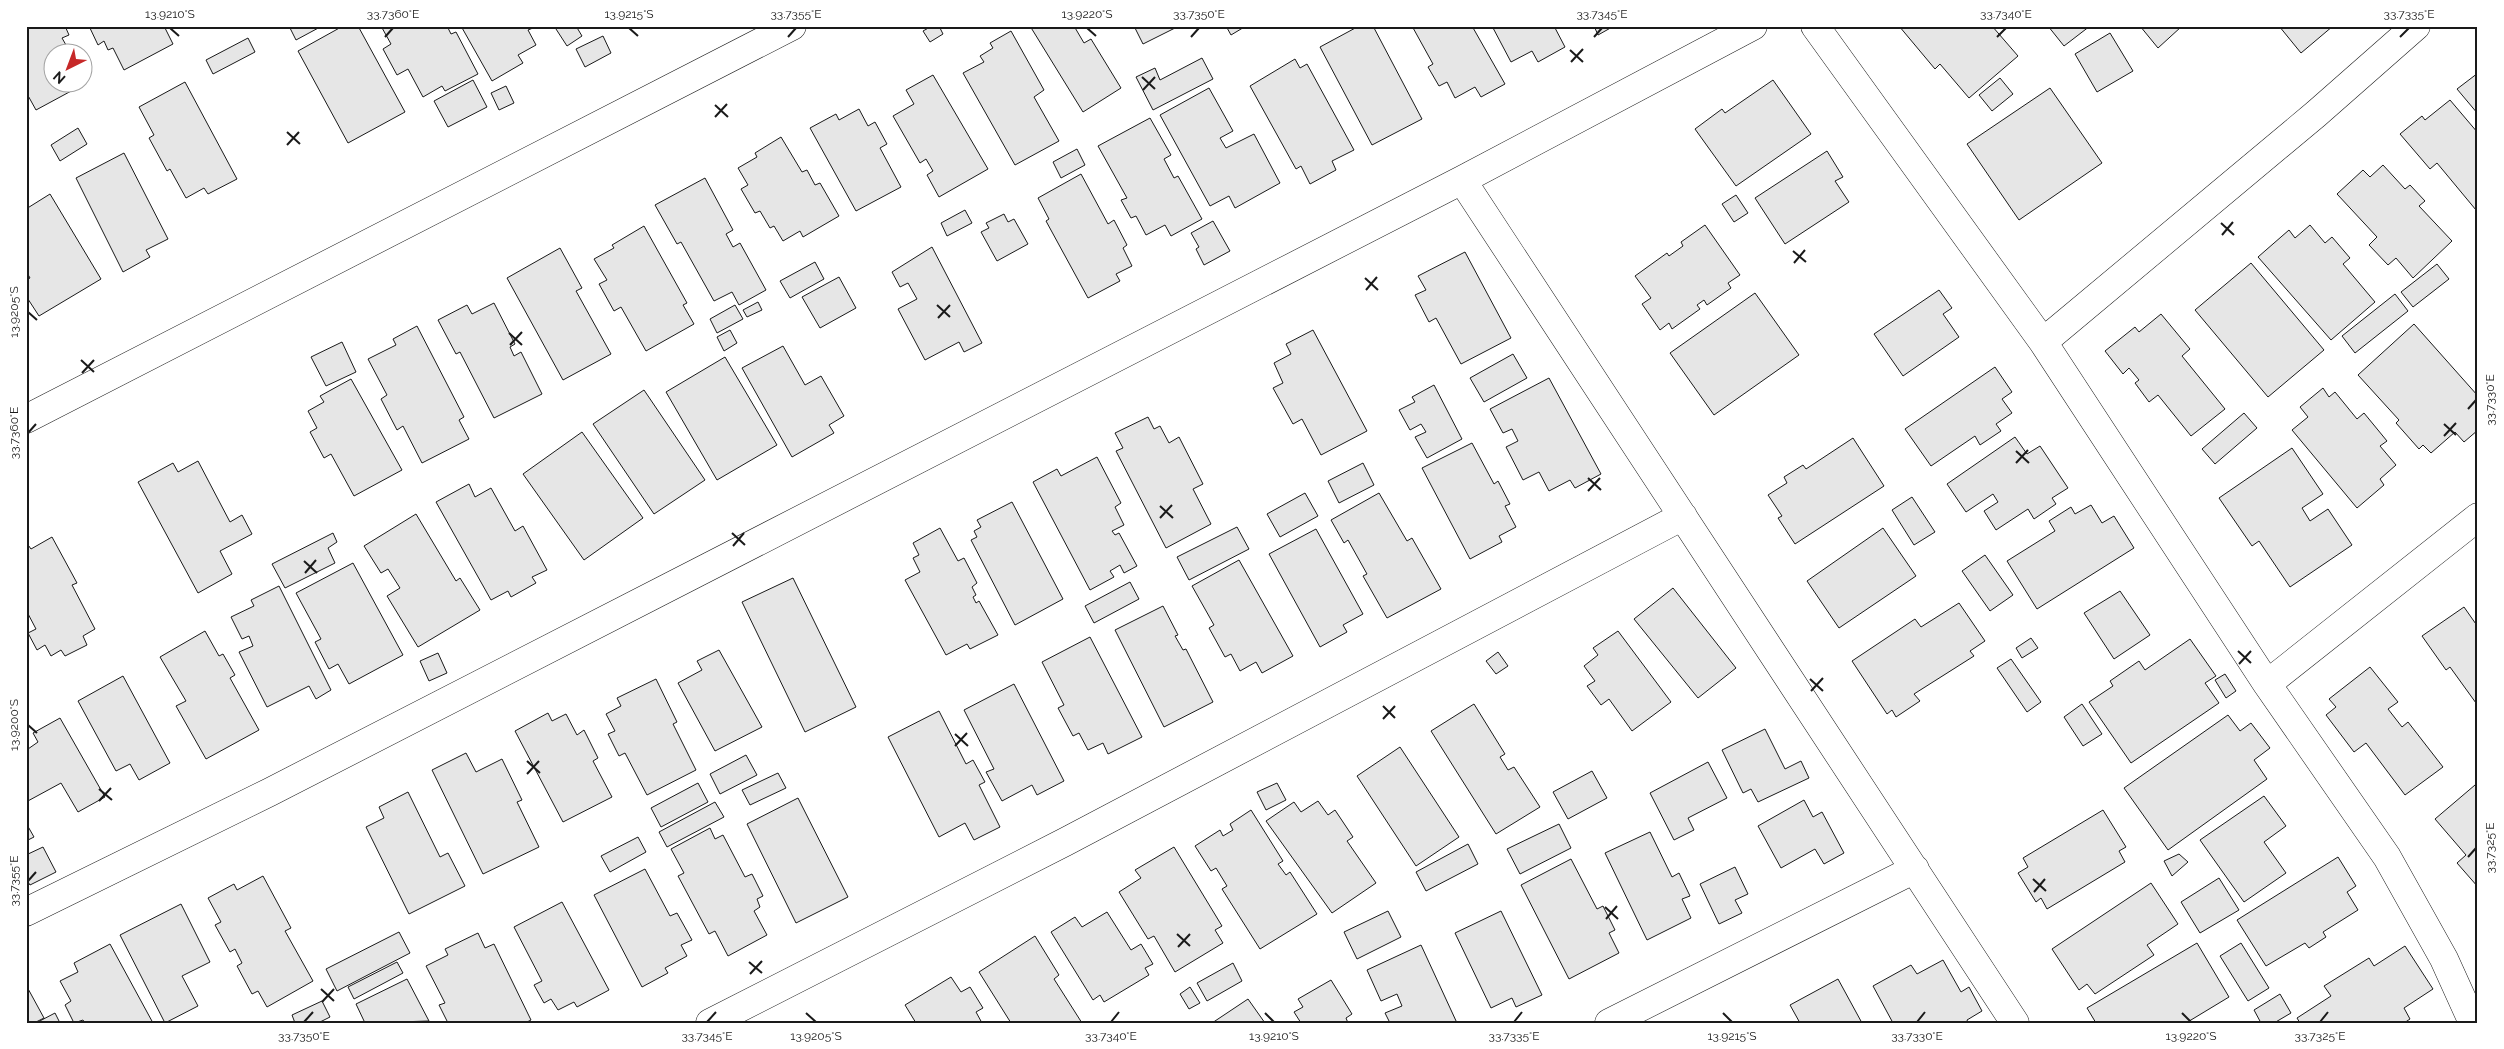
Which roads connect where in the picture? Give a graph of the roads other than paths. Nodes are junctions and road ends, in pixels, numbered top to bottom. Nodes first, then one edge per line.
1 (792, 26) edge
2 (1753, 26) edge
3 (1815, 26) edge
4 (2416, 26) edge
5 (1462, 180) junction
6 (2043, 342) junction
7 (26, 419) edge
8 (1683, 516) junction
9 (2478, 517) edge
10 (2267, 684) junction
11 (1915, 869) junction
12 (26, 912) edge
13 (710, 1023) edge
14 (1609, 1023) edge
15 (2015, 1023) edge
16 (2473, 1023) edge

1 - 7 street
2 - 5 street
3 - 6 street
4 - 6 street
5 - 8 street
5 - 12 street
6 - 10 street
8 - 11 street
8 - 13 street
9 - 10 street
10 - 16 street
11 - 14 street
11 - 15 street

